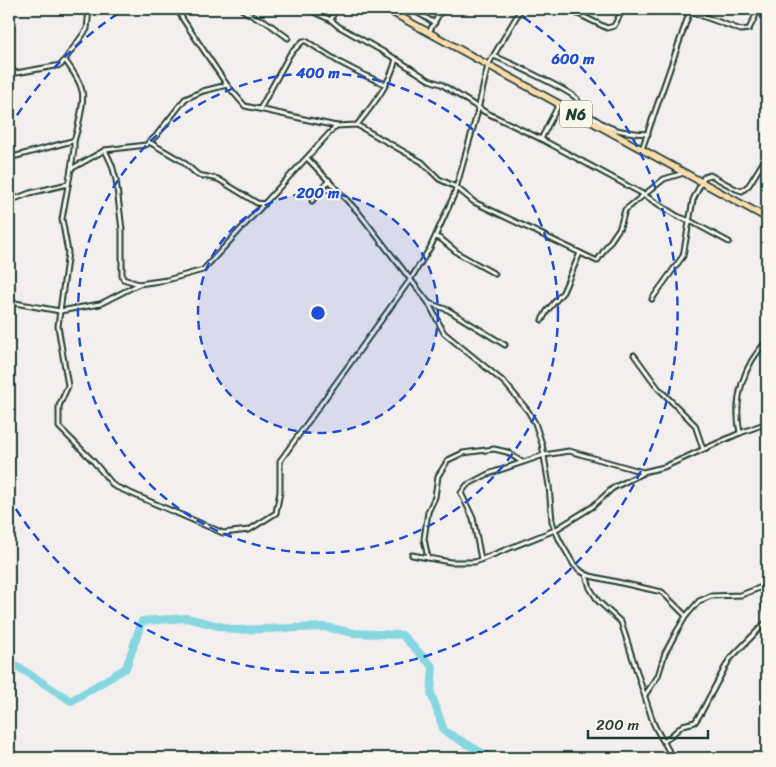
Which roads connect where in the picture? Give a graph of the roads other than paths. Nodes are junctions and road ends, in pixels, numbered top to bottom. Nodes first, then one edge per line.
1 (89, 9) edge
2 (177, 9) edge
3 (241, 9) edge
4 (307, 9) edge
5 (335, 9) edge
6 (386, 9) edge
7 (411, 9) edge
8 (442, 9) edge
9 (521, 9) edge
10 (570, 9) edge
11 (623, 9) edge
12 (683, 9) edge
13 (759, 9) edge
14 (690, 11) junction
15 (331, 20) junction
16 (434, 23) junction
17 (429, 33) junction
18 (288, 38) dead end
19 (494, 56) junction
20 (396, 59) junction
21 (65, 60) junction
22 (488, 65) junction
23 (9, 68) edge
24 (385, 84) junction
25 (228, 85) junction
26 (559, 104) junction
27 (479, 107) junction
28 (260, 109) junction
29 (577, 112) junction
30 (357, 125) junction
31 (336, 126) junction
32 (648, 134) junction
33 (540, 139) junction
34 (74, 141) junction
35 (149, 142) junction
36 (105, 150) junction
37 (642, 150) junction
38 (767, 156) edge
39 (9, 158) edge
40 (307, 158) junction
41 (71, 169) junction
42 (684, 173) junction
43 (329, 180) junction
44 (702, 182) junction
45 (68, 184) junction
46 (456, 187) junction
47 (644, 196) junction
48 (9, 201) edge
49 (312, 201) dead end
50 (265, 204) junction
51 (767, 218) edge
52 (690, 221) junction
53 (436, 237) junction
54 (729, 242) dead end
55 (580, 253) junction
56 (495, 274) dead end
57 (410, 280) junction
58 (139, 284) junction
59 (652, 299) dead end
60 (9, 302) edge
61 (428, 302) junction
62 (60, 311) junction
63 (542, 320) dead end
64 (767, 341) edge
65 (505, 345) dead end
66 (634, 355) dead end
67 (767, 423) edge
68 (740, 433) junction
69 (703, 450) junction
70 (544, 455) junction
71 (522, 462) junction
72 (644, 472) junction
73 (555, 530) junction
74 (412, 555) dead end
75 (428, 558) junction
76 (481, 559) junction
77 (586, 574) junction
78 (767, 585) edge
79 (767, 596) edge
80 (767, 614) edge
81 (686, 616) junction
82 (767, 621) edge
83 (645, 695) junction
84 (664, 741) junction
85 (672, 758) edge

1 - 21 street
2 - 25 street
3 - 18 street
4 - 15 street
5 - 15 street
6 - 17 highway, N6
7 - 16 street
8 - 16 street
9 - 19 street
10 - 11 street
12 - 14 street
13 - 14 street
14 - 32 street
15 - 20 street
16 - 17 street
17 - 22 highway, N6
19 - 22 street
19 - 29 street
20 - 24 street
20 - 27 street
21 - 23 street
21 - 34 street
22 - 26 highway, N6
22 - 27 street
24 - 28 street
24 - 30 street
25 - 28 street
25 - 35 street
26 - 29 highway, N6
26 - 33 street
27 - 33 street
27 - 46 street
28 - 31 street
29 - 32 street
29 - 37 highway, N6
30 - 31 street
30 - 46 street
31 - 40 street
32 - 37 street
33 - 47 street
34 - 39 street
34 - 41 street
35 - 36 street
35 - 50 street
36 - 41 street
36 - 58 street
37 - 42 highway, N6
38 - 44 street
40 - 43 street
40 - 50 street
41 - 45 street
42 - 44 highway, N6
42 - 47 street
43 - 49 street
43 - 57 street
44 - 51 highway, N6
44 - 52 street
45 - 48 street
45 - 62 street
46 - 53 street
46 - 55 street
47 - 52 street
47 - 55 street
50 - 58 street
52 - 54 street
52 - 59 street
53 - 56 street
53 - 57 street
55 - 63 street
57 - 61 street
57 - 62 street
58 - 62 street
60 - 62 street
61 - 65 street
61 - 70 street
64 - 68 street
66 - 69 street
67 - 68 street
68 - 69 street
69 - 72 street
70 - 71 street
70 - 72 street
70 - 73 street
71 - 75 street
71 - 76 street
72 - 73 street
73 - 76 street
73 - 77 street
74 - 75 street
75 - 76 street
77 - 81 street
77 - 83 street
78 - 81 street
79 - 80 street
81 - 83 street
82 - 84 street
83 - 84 street
84 - 85 street

